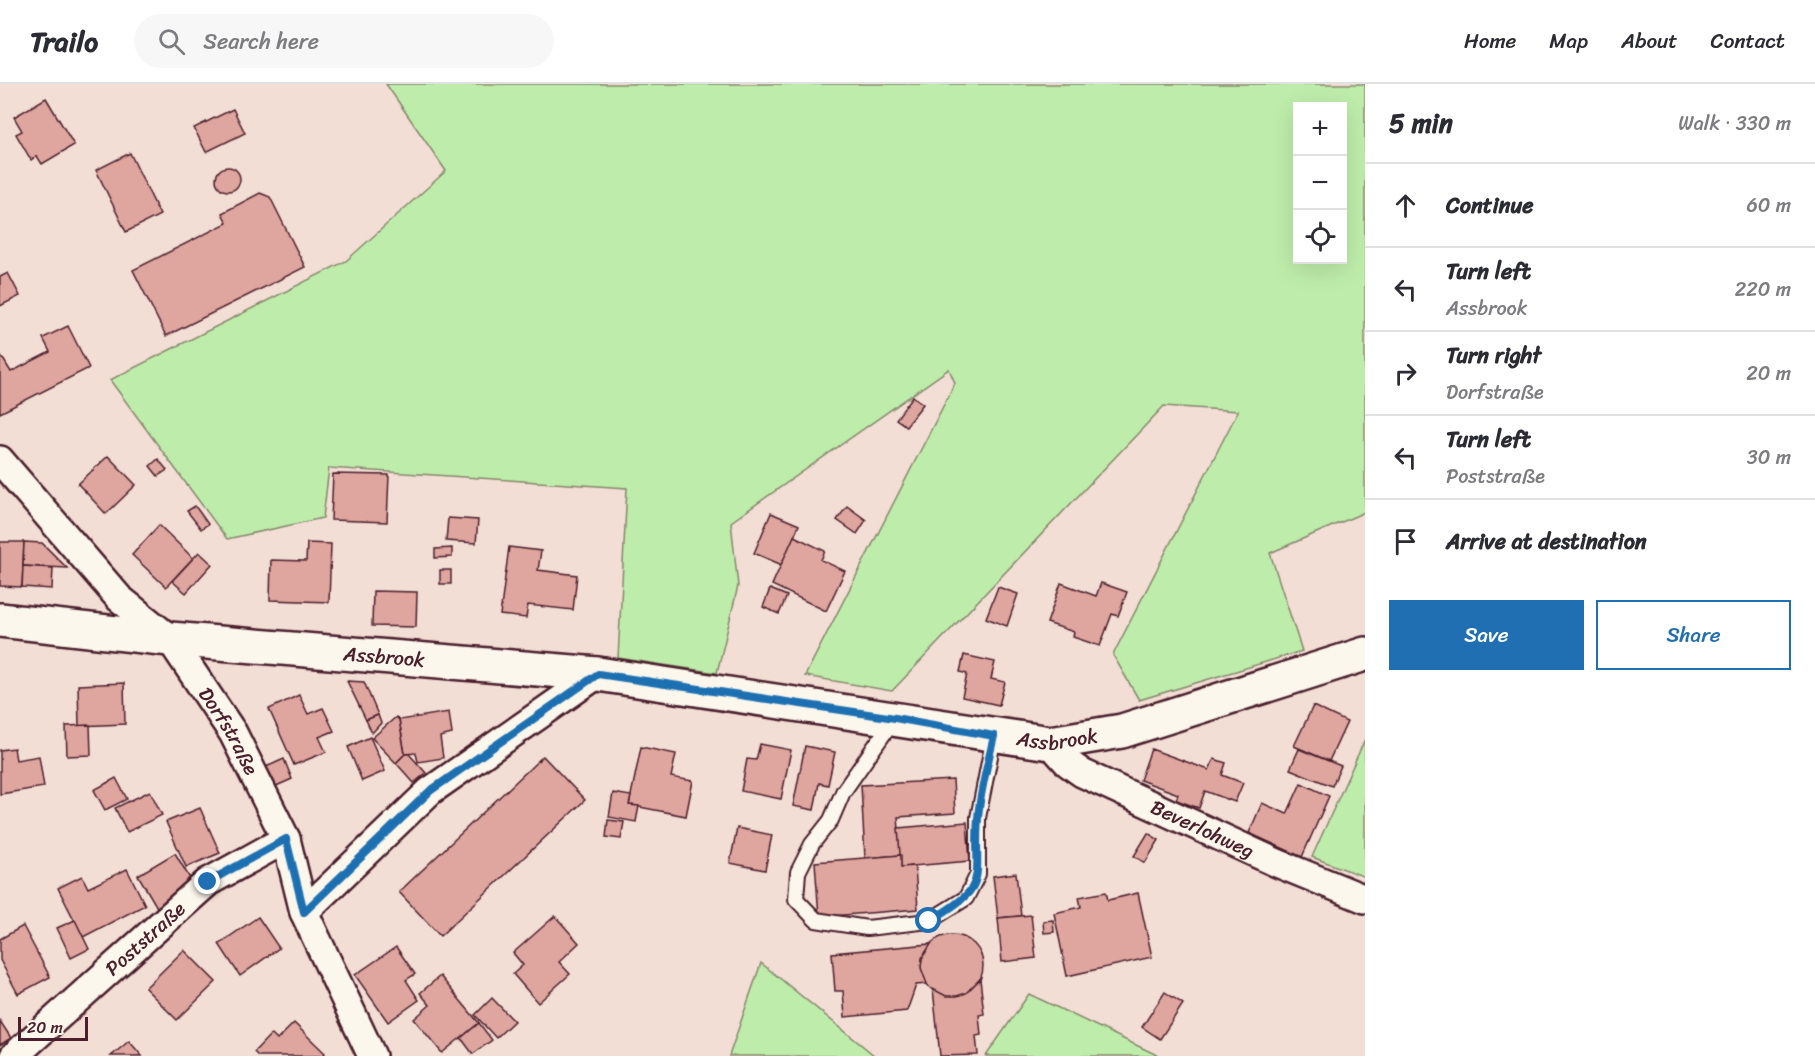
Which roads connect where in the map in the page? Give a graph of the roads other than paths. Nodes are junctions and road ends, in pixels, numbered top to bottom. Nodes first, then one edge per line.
1 (0, 460) edge
2 (0, 620) edge
3 (170, 639) junction
4 (1365, 654) edge
5 (598, 674) junction
6 (895, 718) junction
7 (994, 736) junction
8 (1050, 743) junction
9 (286, 839) junction
10 (1365, 899) edge
11 (304, 912) junction
12 (14, 1056) edge
13 (372, 1056) edge

1 - 3 street, Dorfstraße
2 - 3 street, Assbrook
3 - 5 street, Assbrook
3 - 9 street, Dorfstraße
4 - 8 street, Assbrook
5 - 6 street, Assbrook
5 - 11 street
6 - 7 street, Assbrook
6 - 7 lane
7 - 8 street, Assbrook
8 - 10 street, Beverlohweg
9 - 11 street, Dorfstraße
9 - 12 street, Poststraße
11 - 13 street, Dorfstraße

